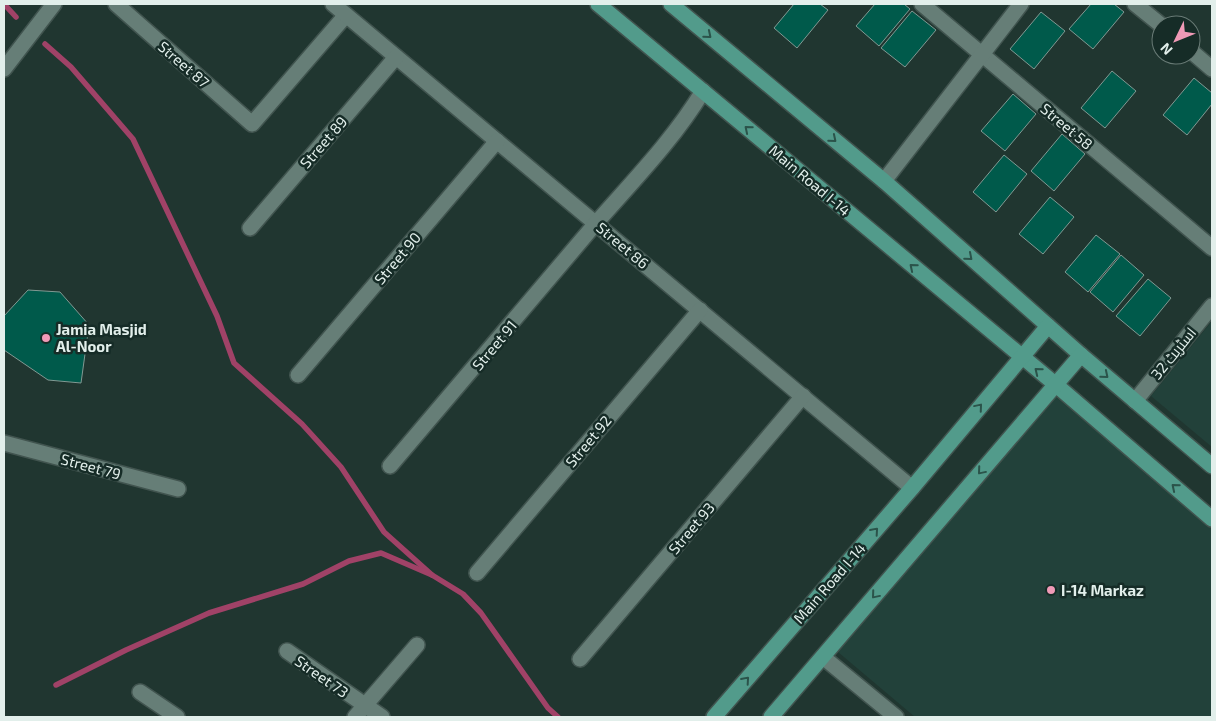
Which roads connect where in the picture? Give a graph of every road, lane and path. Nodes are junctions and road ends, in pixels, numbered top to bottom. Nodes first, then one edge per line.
1 (54, 4) edge
2 (116, 4) edge
3 (334, 4) edge
4 (598, 4) edge
5 (671, 4) edge
6 (922, 4) edge
7 (1021, 4) edge
8 (1135, 4) edge
9 (346, 15) junction
10 (1151, 17) edge
11 (983, 55) junction
12 (396, 57) junction
13 (1201, 60) edge
14 (1212, 69) edge
15 (4, 70) edge
16 (703, 91) junction
17 (497, 141) junction
18 (884, 182) junction
19 (597, 223) junction
20 (250, 228) dead end
21 (1212, 248) edge
22 (1212, 306) edge
23 (700, 310) junction
24 (1048, 326) junction
25 (1081, 355) junction
26 (1021, 357) junction
27 (298, 375) dead end
28 (1055, 384) junction
29 (803, 396) junction
30 (1135, 400) junction
31 (4, 443) edge
32 (390, 466) dead end
33 (1212, 466) edge
34 (912, 488) junction
35 (178, 490) dead end
36 (1212, 519) edge
37 (477, 573) dead end
38 (417, 645) dead end
39 (287, 651) dead end
40 (823, 657) junction
41 (580, 659) dead end
42 (140, 692) dead end
43 (360, 711) edge
44 (177, 717) edge
45 (382, 717) edge
46 (714, 717) edge
47 (771, 717) edge
48 (896, 717) edge

1 - 15 street
2 - 9 street, Street 87
3 - 9 street, Street 86
4 - 16 main road, Main Road I-14
5 -> 18 main road
6 - 11 street, Street 58
7 - 11 street
8 - 10 street
9 - 12 street, Street 86
11 - 18 street
11 - 21 street, Street 58
12 - 17 street, Street 86
12 - 20 street, Street 89
13 - 14 street
16 - 19 street, Street 91
26 -> 16 main road, Main Road I-14
17 - 19 street, Street 86
17 - 27 street, Street 90
18 -> 24 main road
19 - 23 street, Street 86
19 - 32 street, Street 91
22 - 30 street, اسٹریٹ 32
23 - 29 street, Street 86
23 - 37 street, Street 92
24 - 25 main road
24 - 26 main road, Main Road I-14
25 - 28 main road
25 -> 30 main road
28 -> 26 main road, Main Road I-14
34 -> 26 main road, Main Road I-14
36 -> 28 main road, Main Road I-14
28 -> 40 main road
29 - 34 street, Street 86
29 - 41 street, Street 93
30 - 33 main road
31 - 35 street, Street 79
46 -> 34 main road, Main Road I-14
38 - 43 street
39 - 43 street, Street 73
40 - 47 main road
40 - 48 street
42 - 44 street
43 - 45 street, Street 73

